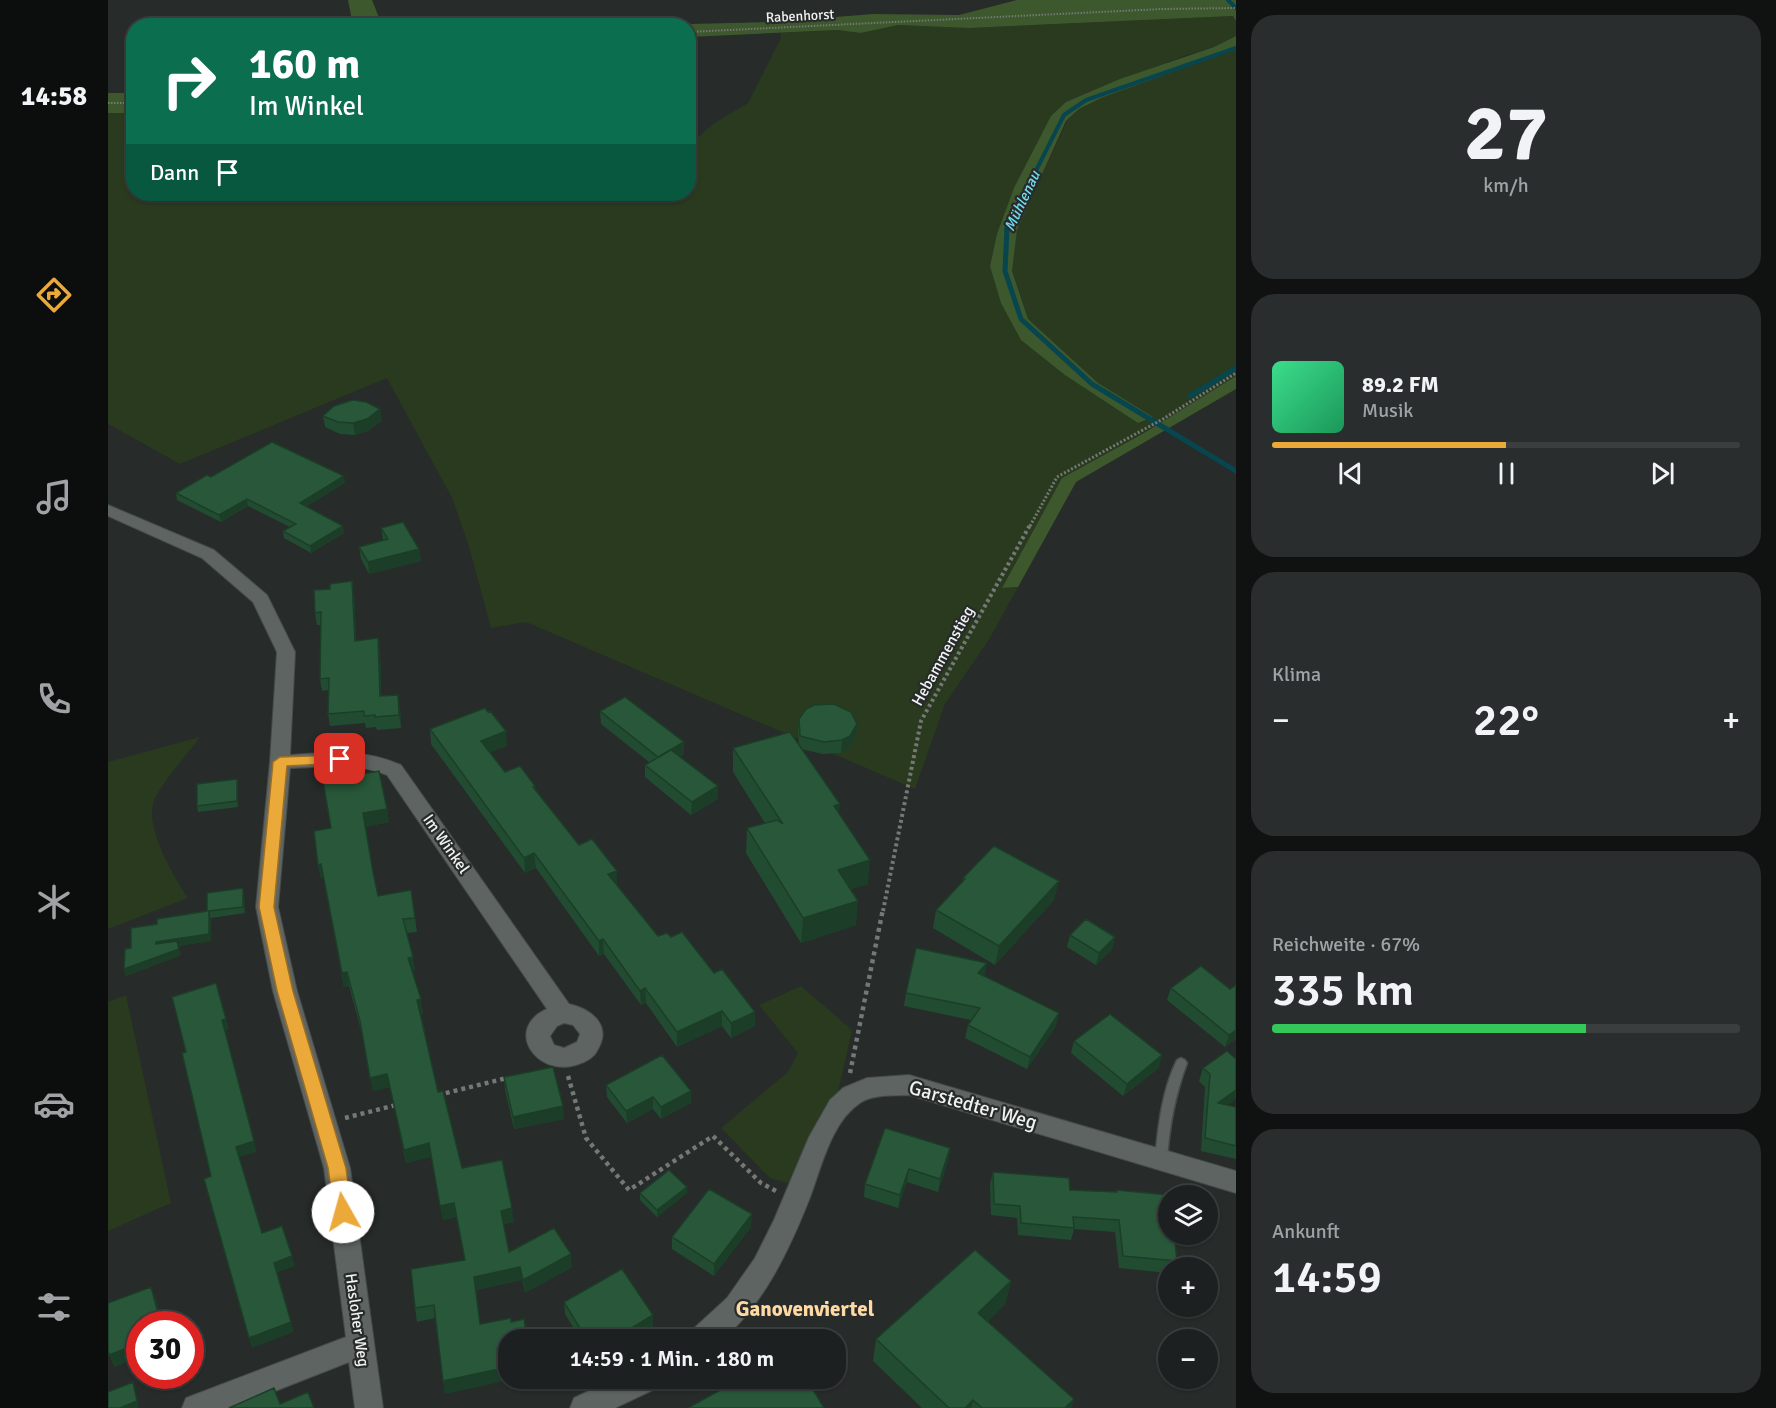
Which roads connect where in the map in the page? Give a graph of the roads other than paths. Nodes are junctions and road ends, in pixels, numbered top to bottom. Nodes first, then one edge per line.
1 (108, 510) edge
2 (280, 762) junction
3 (562, 1013) junction
4 (1181, 1063) dead end
5 (1161, 1161) junction
6 (1236, 1182) edge
7 (716, 1329) edge
8 (360, 1345) junction
9 (624, 1389) edge
10 (196, 1408) edge
11 (369, 1408) edge
12 (584, 1408) edge

1 - 2 street, Hasloher Weg
2 - 3 street, Im Winkel
2 - 8 street, Hasloher Weg
3 - 3 street
4 - 5 lane
5 - 6 street, Garstedter Weg
5 - 7 street, Garstedter Weg
8 - 10 street
8 - 11 street, Hasloher Weg
9 - 12 street

